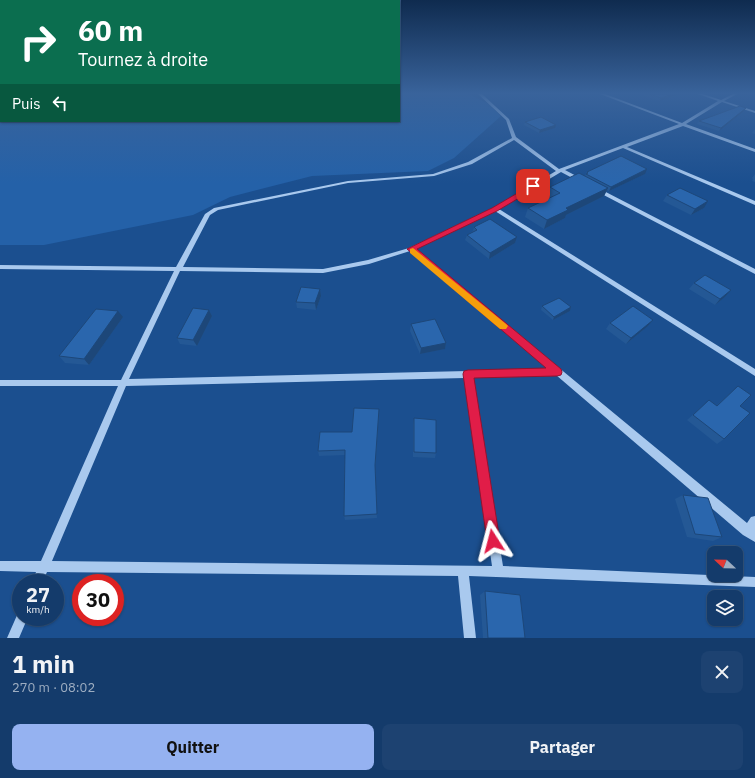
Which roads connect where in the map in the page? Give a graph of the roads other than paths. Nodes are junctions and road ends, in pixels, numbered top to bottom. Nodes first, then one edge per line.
1 (509, 124) edge
2 (683, 124) joint
3 (514, 138) junction
4 (624, 147) junction
5 (755, 151) edge
6 (560, 171) junction
7 (589, 185) edge
8 (596, 188) edge
9 (755, 203) edge
10 (494, 209) junction
11 (411, 249) junction
12 (0, 267) edge
13 (178, 270) junction
14 (755, 272) edge
15 (557, 372) junction
16 (755, 373) edge
17 (468, 374) junction
18 (0, 383) edge
19 (123, 383) junction
20 (755, 521) edge
21 (751, 534) edge
22 (0, 566) edge
23 (44, 566) junction
24 (463, 571) junction
25 (498, 571) junction
26 (41, 574) edge
27 (755, 582) edge
28 (18, 626) edge
29 (13, 638) edge
30 (470, 638) edge

1 - 3 street
2 - 4 street
2 - 5 street
3 - 6 street
3 - 13 street
4 - 6 street
4 - 9 street
6 - 7 street
6 - 10 street
8 - 14 street
10 - 11 street
10 - 16 street
11 - 13 street
11 - 15 street
12 - 13 street
13 - 19 street
15 - 17 street
15 - 21 street
17 - 19 street
17 - 25 street
18 - 19 street
19 - 23 street
20 - 21 street
22 - 23 street
23 - 24 street
23 - 26 street
24 - 25 street
24 - 30 street
25 - 27 street
28 - 29 street

